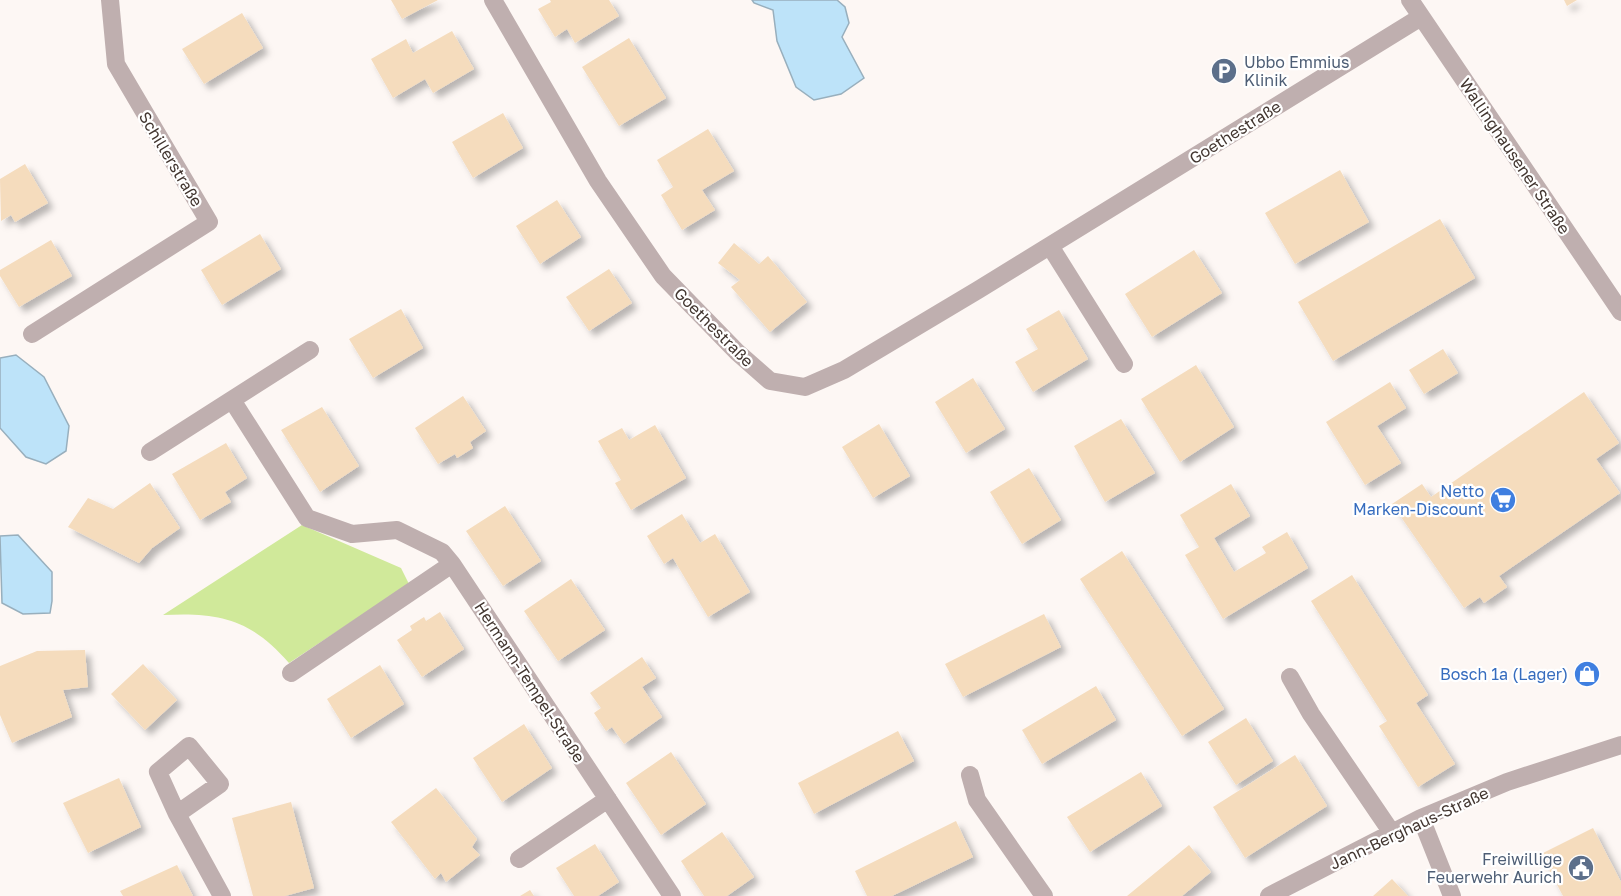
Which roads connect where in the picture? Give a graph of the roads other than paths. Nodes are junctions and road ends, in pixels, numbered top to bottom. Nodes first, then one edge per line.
1 (110, 0) edge
2 (493, 0) edge
3 (1410, 0) edge
4 (1421, 17) junction
5 (1050, 246) junction
6 (1621, 312) edge
7 (32, 334) dead end
8 (310, 350) dead end
9 (1124, 364) dead end
10 (232, 400) junction
11 (150, 452) dead end
12 (452, 564) junction
13 (291, 673) dead end
14 (1290, 677) dead end
15 (1621, 745) edge
16 (970, 775) dead end
17 (608, 799) junction
18 (177, 814) dead end
19 (1420, 818) junction
20 (1392, 833) junction
21 (519, 859) dead end
22 (222, 896) edge
23 (672, 896) edge
24 (1044, 896) edge
25 (1269, 896) edge
26 (1452, 896) edge

1 - 7 street, Schillerstraße
2 - 5 street, Goethestraße
3 - 4 street, Wallinghausener Straße
4 - 5 street, Goethestraße
4 - 6 street, Wallinghausener Straße
5 - 9 street
8 - 10 street
10 - 11 street
10 - 12 street, Hermann-Tempel-Straße
12 - 13 street
12 - 17 street, Hermann-Tempel-Straße
14 - 20 street
15 - 19 street, Jann-Berghaus-Straße
16 - 24 street
17 - 21 street
17 - 23 street, Hermann-Tempel-Straße
18 - 22 street
19 - 20 street, Jann-Berghaus-Straße
19 - 26 street
20 - 25 street, Jann-Berghaus-Straße

